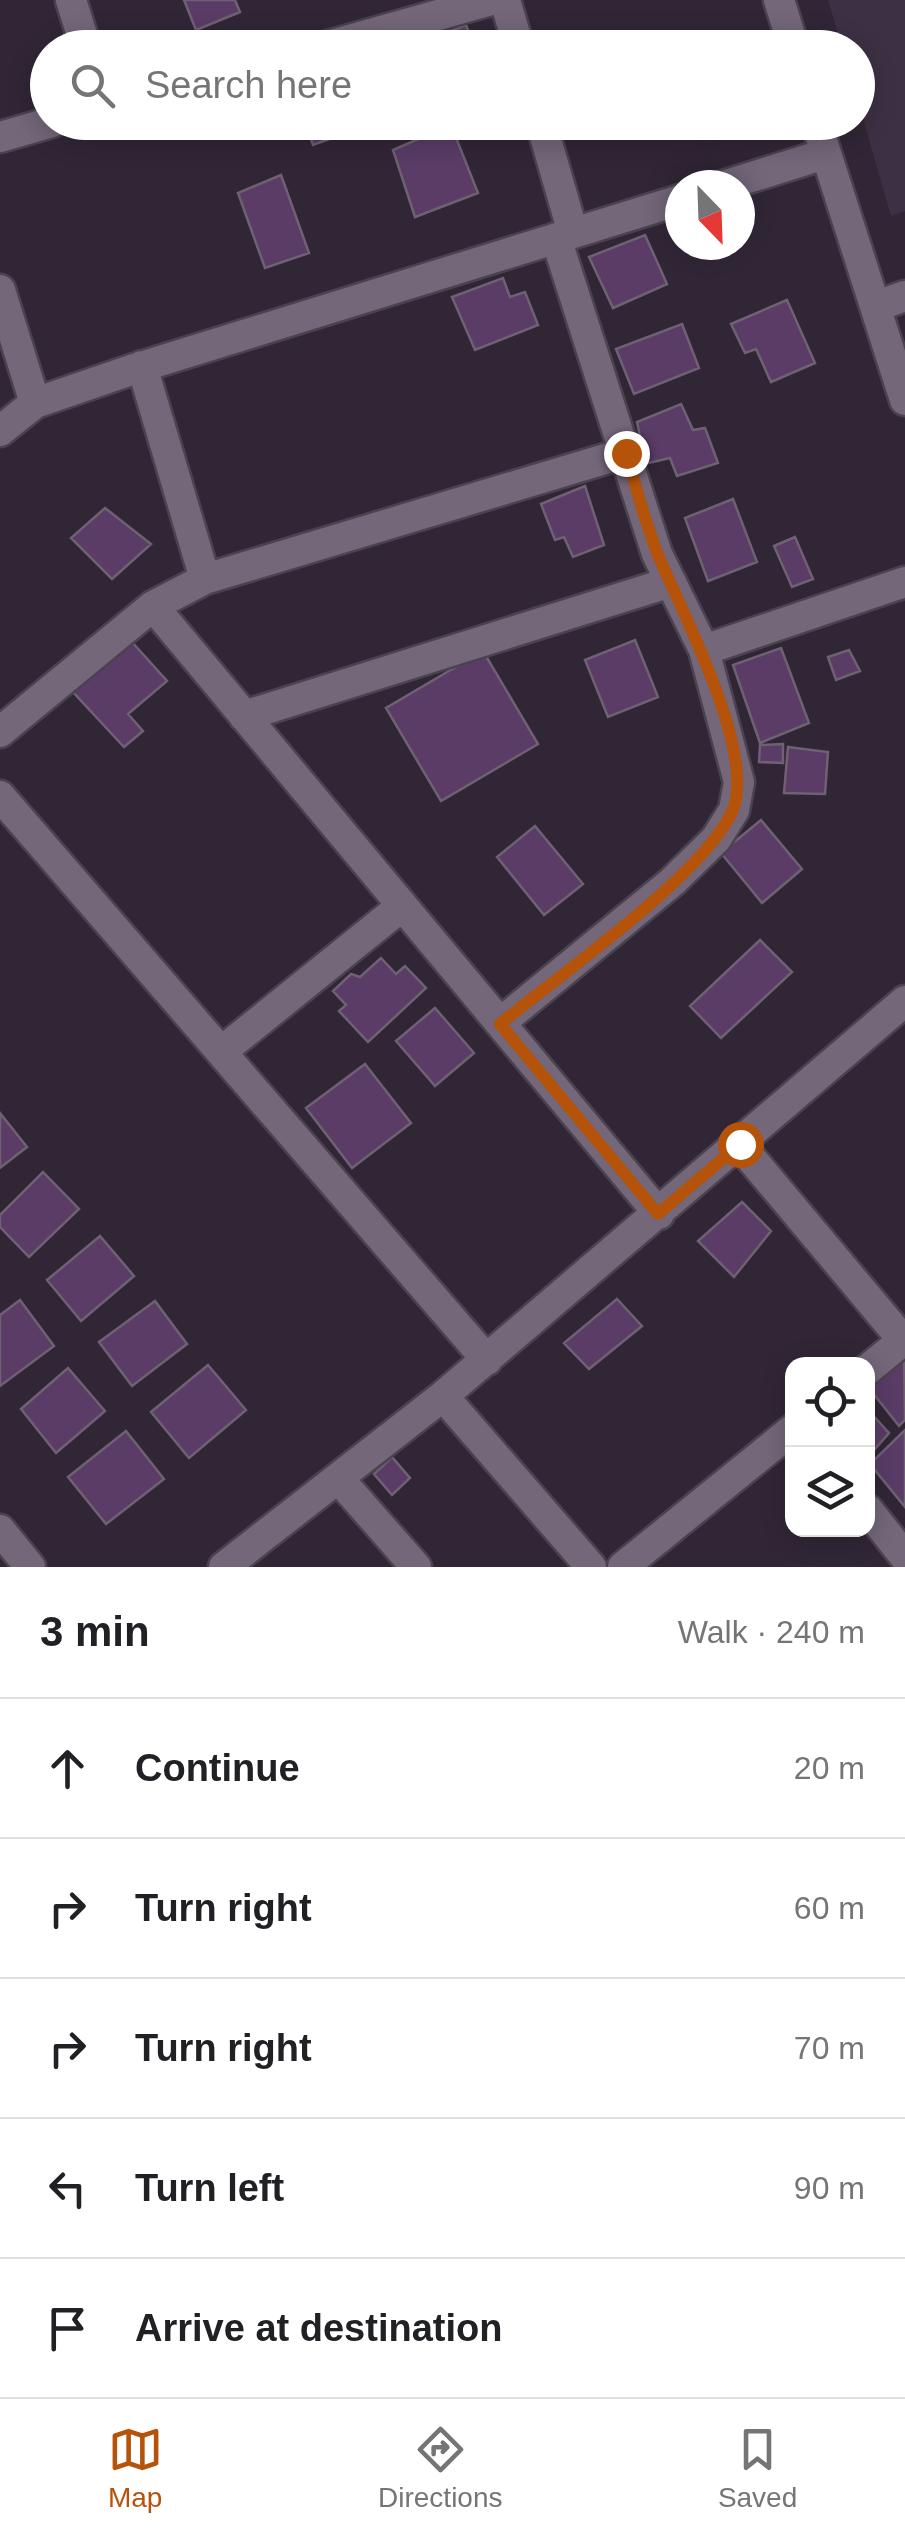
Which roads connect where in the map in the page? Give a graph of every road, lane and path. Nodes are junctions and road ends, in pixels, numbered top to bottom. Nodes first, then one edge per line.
1 (70, 0) edge
2 (491, 0) edge
3 (506, 0) edge
4 (780, 0) edge
5 (80, 30) edge
6 (385, 30) edge
7 (514, 30) edge
8 (789, 30) edge
9 (30, 128) edge
10 (0, 137) edge
11 (545, 140) edge
12 (822, 140) edge
13 (826, 154) junction
14 (755, 176) edge
15 (665, 205) edge
16 (565, 236) junction
17 (0, 290) edge
18 (891, 301) edge
19 (142, 366) junction
20 (905, 400) edge
21 (35, 403) junction
22 (0, 431) edge
23 (626, 453) junction
24 (205, 579) junction
25 (671, 582) junction
26 (905, 582) edge
27 (153, 606) junction
28 (704, 650) junction
29 (244, 716) junction
30 (0, 732) edge
31 (0, 796) edge
32 (402, 906) junction
33 (905, 1001) edge
34 (500, 1024) junction
35 (221, 1052) junction
36 (740, 1144) junction
37 (658, 1214) junction
38 (904, 1340) edge
39 (487, 1360) junction
40 (875, 1363) edge
41 (443, 1396) junction
42 (785, 1436) edge
43 (338, 1478) junction
44 (875, 1519) edge
45 (0, 1530) edge
46 (905, 1557) edge
47 (30, 1567) edge
48 (224, 1567) edge
49 (416, 1567) edge
50 (591, 1567) edge
51 (623, 1567) edge

1 - 5 street
2 - 6 street
3 - 7 street
4 - 8 street
9 - 10 street
11 - 16 street
12 - 13 street
13 - 14 street
13 - 18 street
15 - 16 street
16 - 19 street
16 - 23 street
17 - 21 street
18 - 20 street
19 - 21 street
19 - 24 street
21 - 22 street
23 - 24 street
23 - 25 street
24 - 27 street
25 - 28 street
25 - 29 street
26 - 28 street
27 - 29 street
27 - 30 street
28 - 34 street
29 - 32 street
31 - 35 street
32 - 34 street
32 - 35 street
33 - 36 street
34 - 37 street
35 - 39 street
36 - 37 street
36 - 38 street
37 - 39 street
38 - 40 street
39 - 41 street
41 - 43 street
41 - 50 street
42 - 51 street
43 - 48 street
43 - 49 street
44 - 46 street
45 - 47 street

